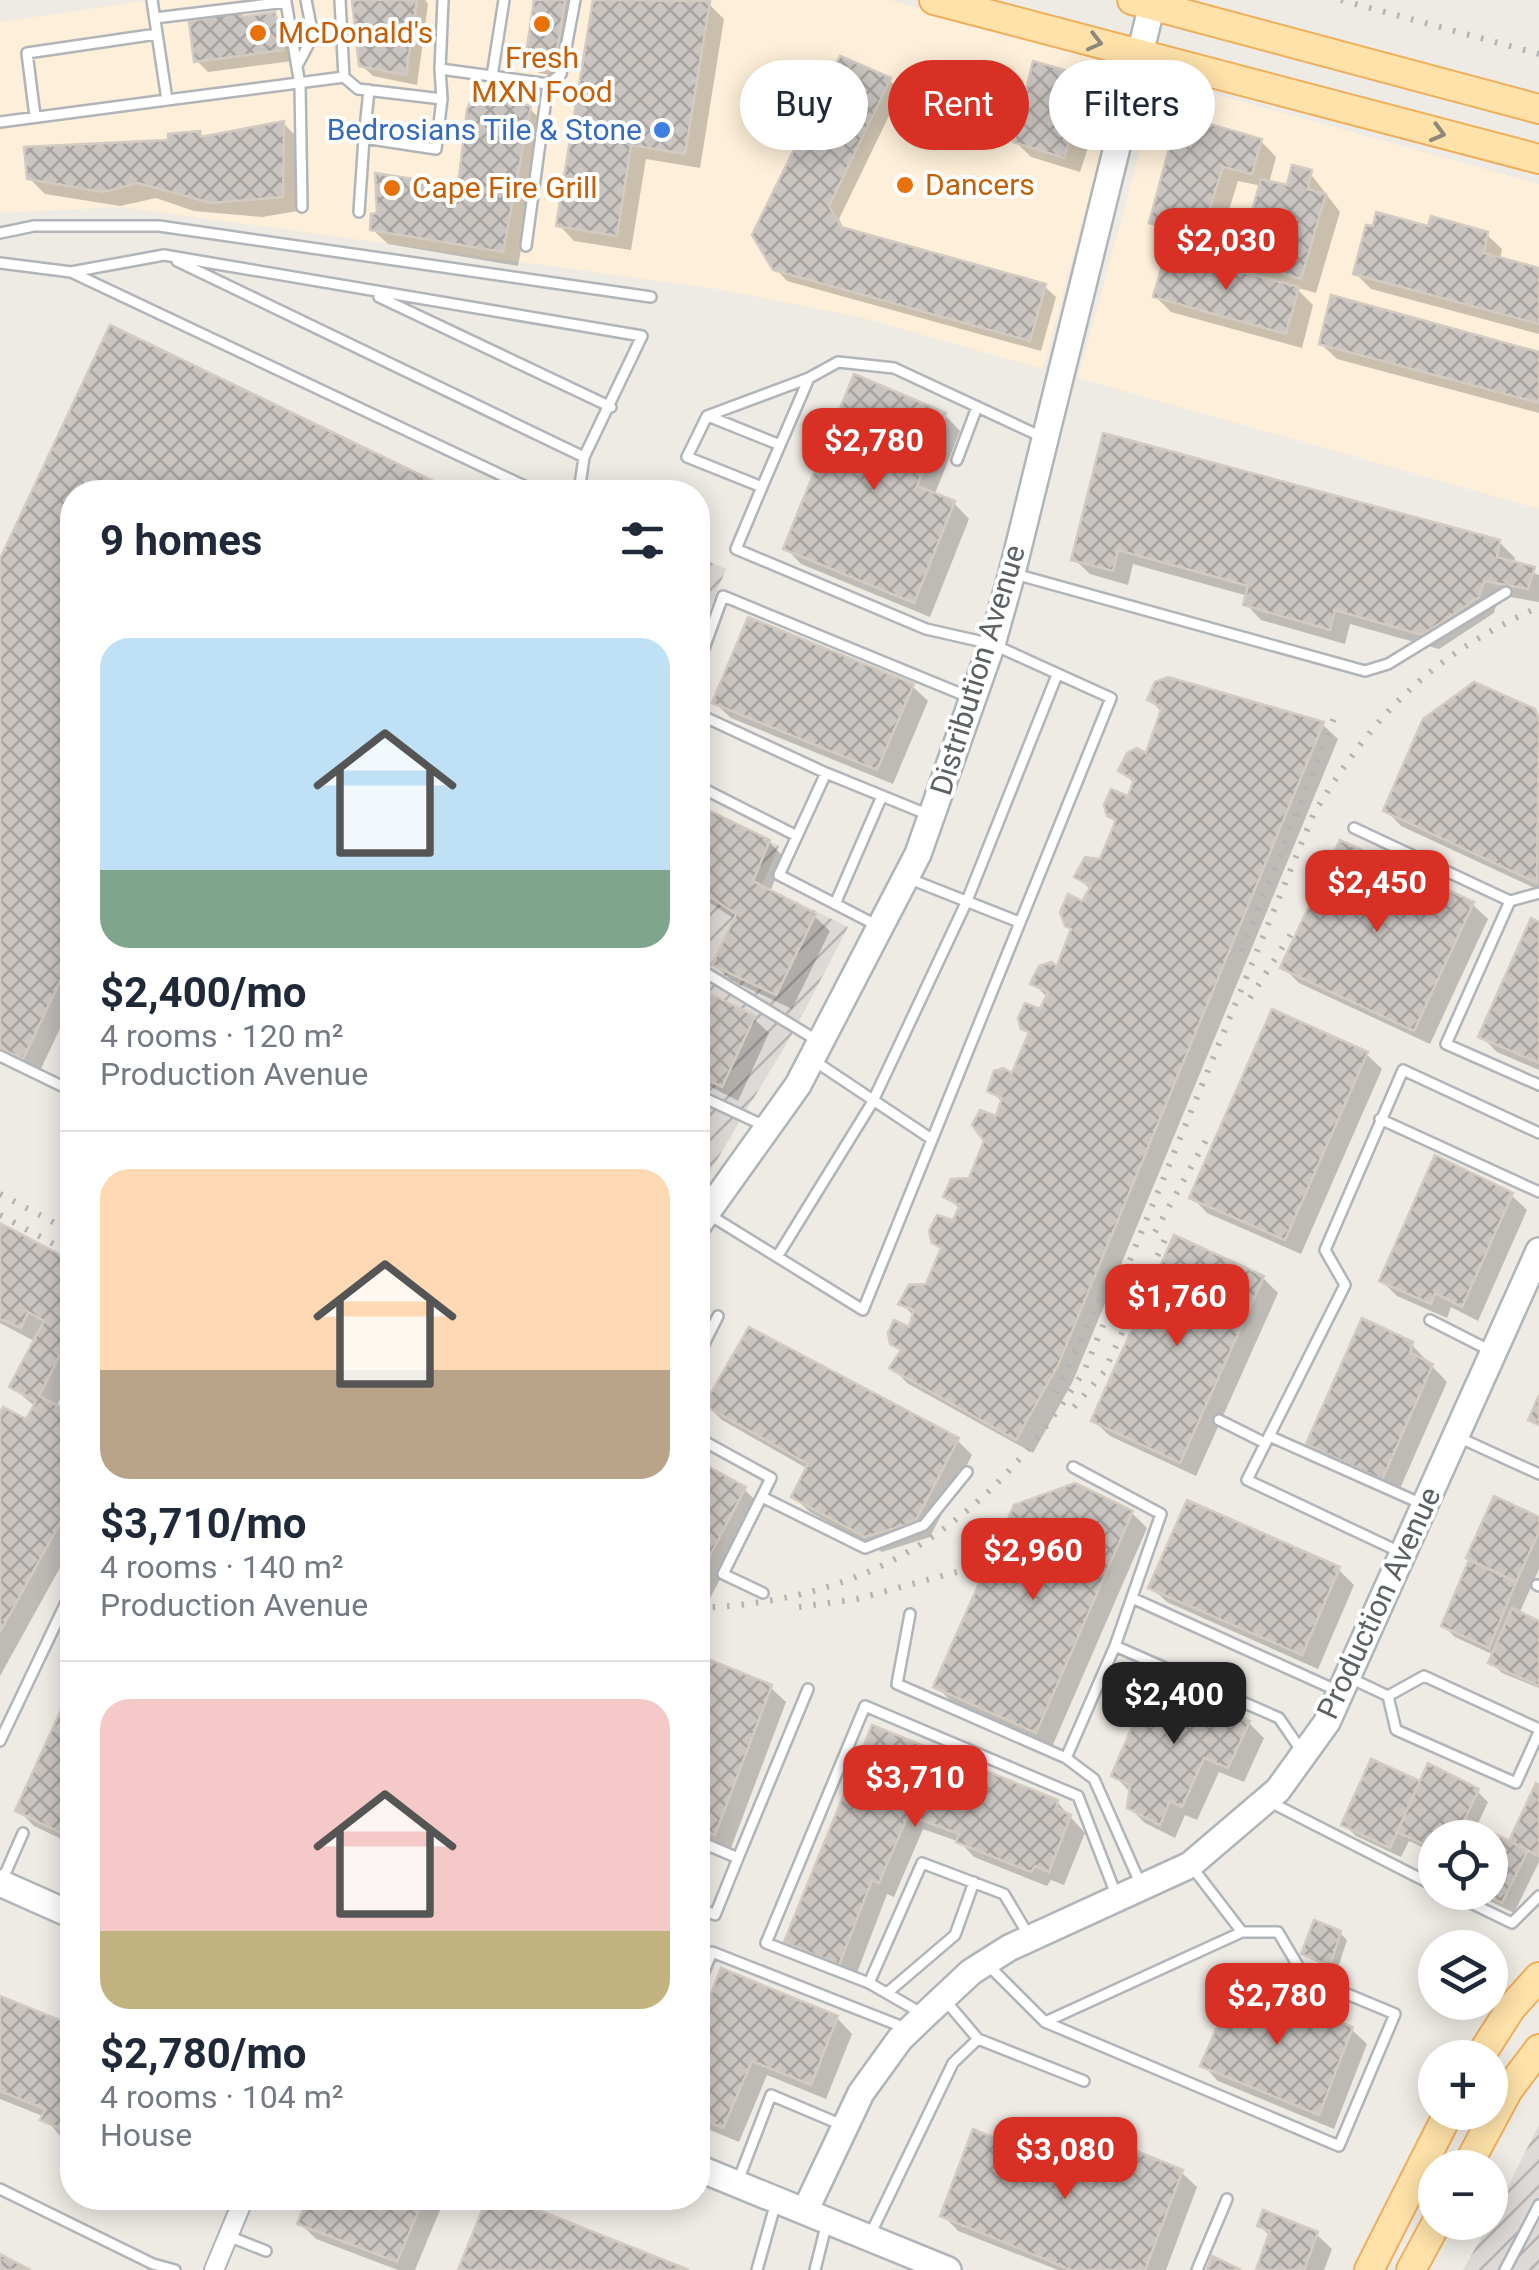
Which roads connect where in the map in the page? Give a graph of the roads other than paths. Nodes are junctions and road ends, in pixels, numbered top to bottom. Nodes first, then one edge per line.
1 (152, 0) edge
2 (306, 0) edge
3 (340, 0) edge
4 (443, 0) edge
5 (504, 0) edge
6 (575, 0) edge
7 (934, 0) edge
8 (286, 2) edge
9 (1142, 3) edge
10 (155, 18) junction
11 (157, 34) junction
12 (1141, 53) junction
13 (298, 64) junction
14 (440, 68) junction
15 (492, 76) junction
16 (344, 77) junction
17 (548, 84) junction
18 (300, 85) junction
19 (368, 90) junction
20 (442, 99) junction
21 (167, 100) junction
22 (1539, 109) edge
23 (36, 116) junction
24 (0, 122) edge
25 (364, 138) junction
26 (1539, 159) edge
27 (302, 208) dead end
28 (359, 212) dead end
29 (0, 234) edge
30 (526, 246) dead end
31 (164, 255) junction
32 (0, 264) edge
33 (71, 272) junction
34 (368, 292) junction
35 (651, 297) dead end
36 (809, 378) junction
37 (612, 407) junction
38 (978, 407) junction
39 (707, 416) junction
40 (1042, 437) junction
41 (780, 445) junction
42 (584, 458) junction
43 (957, 460) dead end
44 (512, 480) edge
45 (581, 480) edge
46 (762, 486) junction
47 (1012, 574) junction
48 (1506, 592) dead end
49 (710, 634) edge
50 (992, 644) junction
51 (1057, 675) junction
52 (974, 699) junction
53 (710, 720) edge
54 (826, 773) junction
55 (710, 792) edge
56 (882, 796) junction
57 (931, 816) junction
58 (1354, 828) dead end
59 (798, 836) junction
60 (906, 878) junction
61 (1539, 893) edge
62 (1510, 901) junction
63 (966, 903) junction
64 (834, 904) junction
65 (1019, 922) junction
66 (880, 927) junction
67 (710, 976) edge
68 (816, 1051) junction
69 (0, 1056) edge
70 (60, 1085) edge
71 (1539, 1085) edge
72 (710, 1101) edge
73 (872, 1103) junction
74 (1380, 1119) junction
75 (769, 1128) junction
76 (1539, 1134) edge
77 (930, 1138) junction
78 (1539, 1192) edge
79 (710, 1203) edge
80 (710, 1220) edge
81 (778, 1257) junction
82 (1537, 1262) edge
83 (718, 1316) dead end
84 (1430, 1320) dead end
85 (710, 1332) edge
86 (1494, 1352) junction
87 (1219, 1420) dead end
88 (1456, 1436) junction
89 (1267, 1439) junction
90 (710, 1444) edge
91 (1073, 1466) dead end
92 (966, 1472) dead end
93 (1539, 1474) edge
94 (762, 1497) junction
95 (1424, 1505) junction
96 (1403, 1553) junction
97 (762, 1593) dead end
98 (1132, 1598) junction
99 (910, 1614) dead end
100 (60, 1615) edge
101 (1114, 1646) junction
102 (1344, 1684) junction
103 (808, 1690) dead end
104 (1388, 1696) junction
105 (1539, 1731) edge
106 (0, 1742) edge
107 (1304, 1754) junction
108 (1066, 1758) junction
109 (1266, 1800) junction
110 (23, 1833) dead end
111 (710, 1846) edge
112 (738, 1858) junction
113 (1190, 1865) junction
114 (1418, 1877) edge
115 (974, 1882) junction
116 (0, 1883) edge
117 (1142, 1888) junction
118 (1539, 1896) edge
119 (1118, 1898) junction
120 (60, 1910) edge
121 (1485, 1910) edge
122 (710, 1912) edge
123 (1242, 1932) junction
124 (1031, 1938) junction
125 (710, 1957) edge
126 (986, 1963) junction
127 (1539, 1977) edge
128 (869, 1982) junction
129 (887, 1993) junction
130 (926, 2014) junction
131 (1045, 2022) junction
132 (978, 2038) junction
133 (1491, 2040) edge
134 (1539, 2049) edge
135 (1084, 2080) dead end
136 (845, 2126) junction
137 (1440, 2130) edge
138 (1476, 2150) edge
139 (710, 2173) edge
140 (736, 2183) junction
141 (0, 2189) edge
142 (777, 2199) junction
143 (1227, 2199) dead end
144 (1539, 2205) edge
145 (239, 2210) edge
146 (816, 2215) junction
147 (228, 2236) junction
148 (869, 2237) junction
149 (1428, 2240) edge
150 (266, 2251) dead end
151 (175, 2270) edge
152 (214, 2270) edge
153 (757, 2270) edge
154 (815, 2270) edge
155 (948, 2270) edge
156 (1197, 2270) edge
157 (1369, 2270) edge
158 (1412, 2270) edge
159 (1505, 2270) edge

1 - 10 lane
2 - 8 lane
2 - 13 lane
3 - 16 lane
4 - 14 lane
5 - 15 lane
6 - 17 lane
7 -> 12 main road
8 - 10 lane
8 - 13 lane
9 - 12 street, Distribution Avenue
9 - 22 main road
10 - 11 lane
11 - 21 lane
11 - 23 lane
12 -> 26 main road
12 - 40 street, Distribution Avenue
13 - 18 lane
14 - 15 lane
14 - 20 lane
15 - 17 lane
16 - 18 lane
16 - 19 lane
17 - 30 lane
18 - 21 lane
18 - 27 lane
19 - 20 lane
19 - 25 lane
20 - 25 lane
21 - 23 lane
23 - 24 lane
25 - 28 lane
29 - 35 lane
31 - 33 lane
31 - 34 lane
31 - 42 lane
32 - 33 lane
33 - 44 lane
34 - 37 lane
34 - 37 lane
36 - 38 lane
36 - 39 lane
36 - 41 lane
37 - 42 lane
38 - 40 lane
38 - 43 lane
39 - 41 lane
39 - 46 lane
40 - 47 street, Distribution Avenue
41 - 46 lane
42 - 45 lane
46 - 50 lane
47 - 48 lane
47 - 50 street, Distribution Avenue
49 - 52 lane
50 - 51 lane
50 - 52 street, Distribution Avenue
51 - 63 lane
51 - 65 lane
52 - 57 street, Distribution Avenue
53 - 54 lane
54 - 56 lane
54 - 59 lane
55 - 59 lane
56 - 57 lane
56 - 64 lane
57 - 60 street, Distribution Avenue
58 - 62 lane
59 - 64 lane
60 - 63 lane
60 - 66 street, Distribution Avenue
61 - 62 lane
62 - 71 lane
63 - 65 lane
63 - 73 lane
64 - 66 lane
65 - 77 lane
66 - 68 street, Distribution Avenue
67 - 68 lane
68 - 73 lane
68 - 75 street, Distribution Avenue
69 - 70 lane
72 - 75 lane
73 - 77 lane
73 - 81 lane
74 - 76 lane
74 - 78 lane
74 - 89 lane
75 - 79 street, Distribution Avenue
77 - 81 lane
80 - 81 lane
82 - 86 street, Production Avenue
83 - 85 lane
84 - 86 lane
86 - 88 street, Production Avenue
87 - 89 lane
88 - 93 lane
88 - 95 street, Production Avenue
89 - 95 lane
89 - 96 lane
90 - 94 lane
91 - 98 lane
92 - 94 lane
94 - 97 lane
95 - 96 street, Production Avenue
96 - 102 street, Production Avenue
98 - 101 lane
98 - 102 lane
99 - 108 lane
100 - 106 lane
101 - 107 lane
101 - 108 lane
102 - 104 lane
102 - 107 street, Production Avenue
103 - 112 lane
104 - 105 lane
104 - 105 lane
107 - 109 street, Production Avenue
108 - 117 lane
109 - 113 street, Production Avenue
109 - 114 lane
110 - 116 lane
111 - 112 lane
112 - 122 lane
113 - 117 street, Production Avenue
113 - 123 lane
115 - 124 lane
115 - 128 lane
115 - 129 lane
116 - 120 street
117 - 119 street, Production Avenue
118 - 121 lane
119 - 124 street, Production Avenue
119 - 128 lane
123 - 131 lane
123 - 131 lane
124 - 126 street, Production Avenue
125 - 130 lane
126 - 130 street, Production Avenue
126 - 131 lane
127 - 133 main road
128 - 129 lane
129 - 130 lane
130 - 132 lane
130 - 136 street, Production Avenue
132 - 135 lane
132 - 148 lane
134 - 138 main road
136 - 140 lane
136 - 146 street, Production Avenue
137 - 157 main road
139 - 140 street
140 - 142 street
141 - 151 lane
142 - 146 street
142 - 153 lane
143 - 156 lane
144 - 159 lane
145 - 147 street
146 - 148 street
146 - 154 lane
147 - 150 lane
147 - 152 street
148 - 155 street
149 - 158 main road

